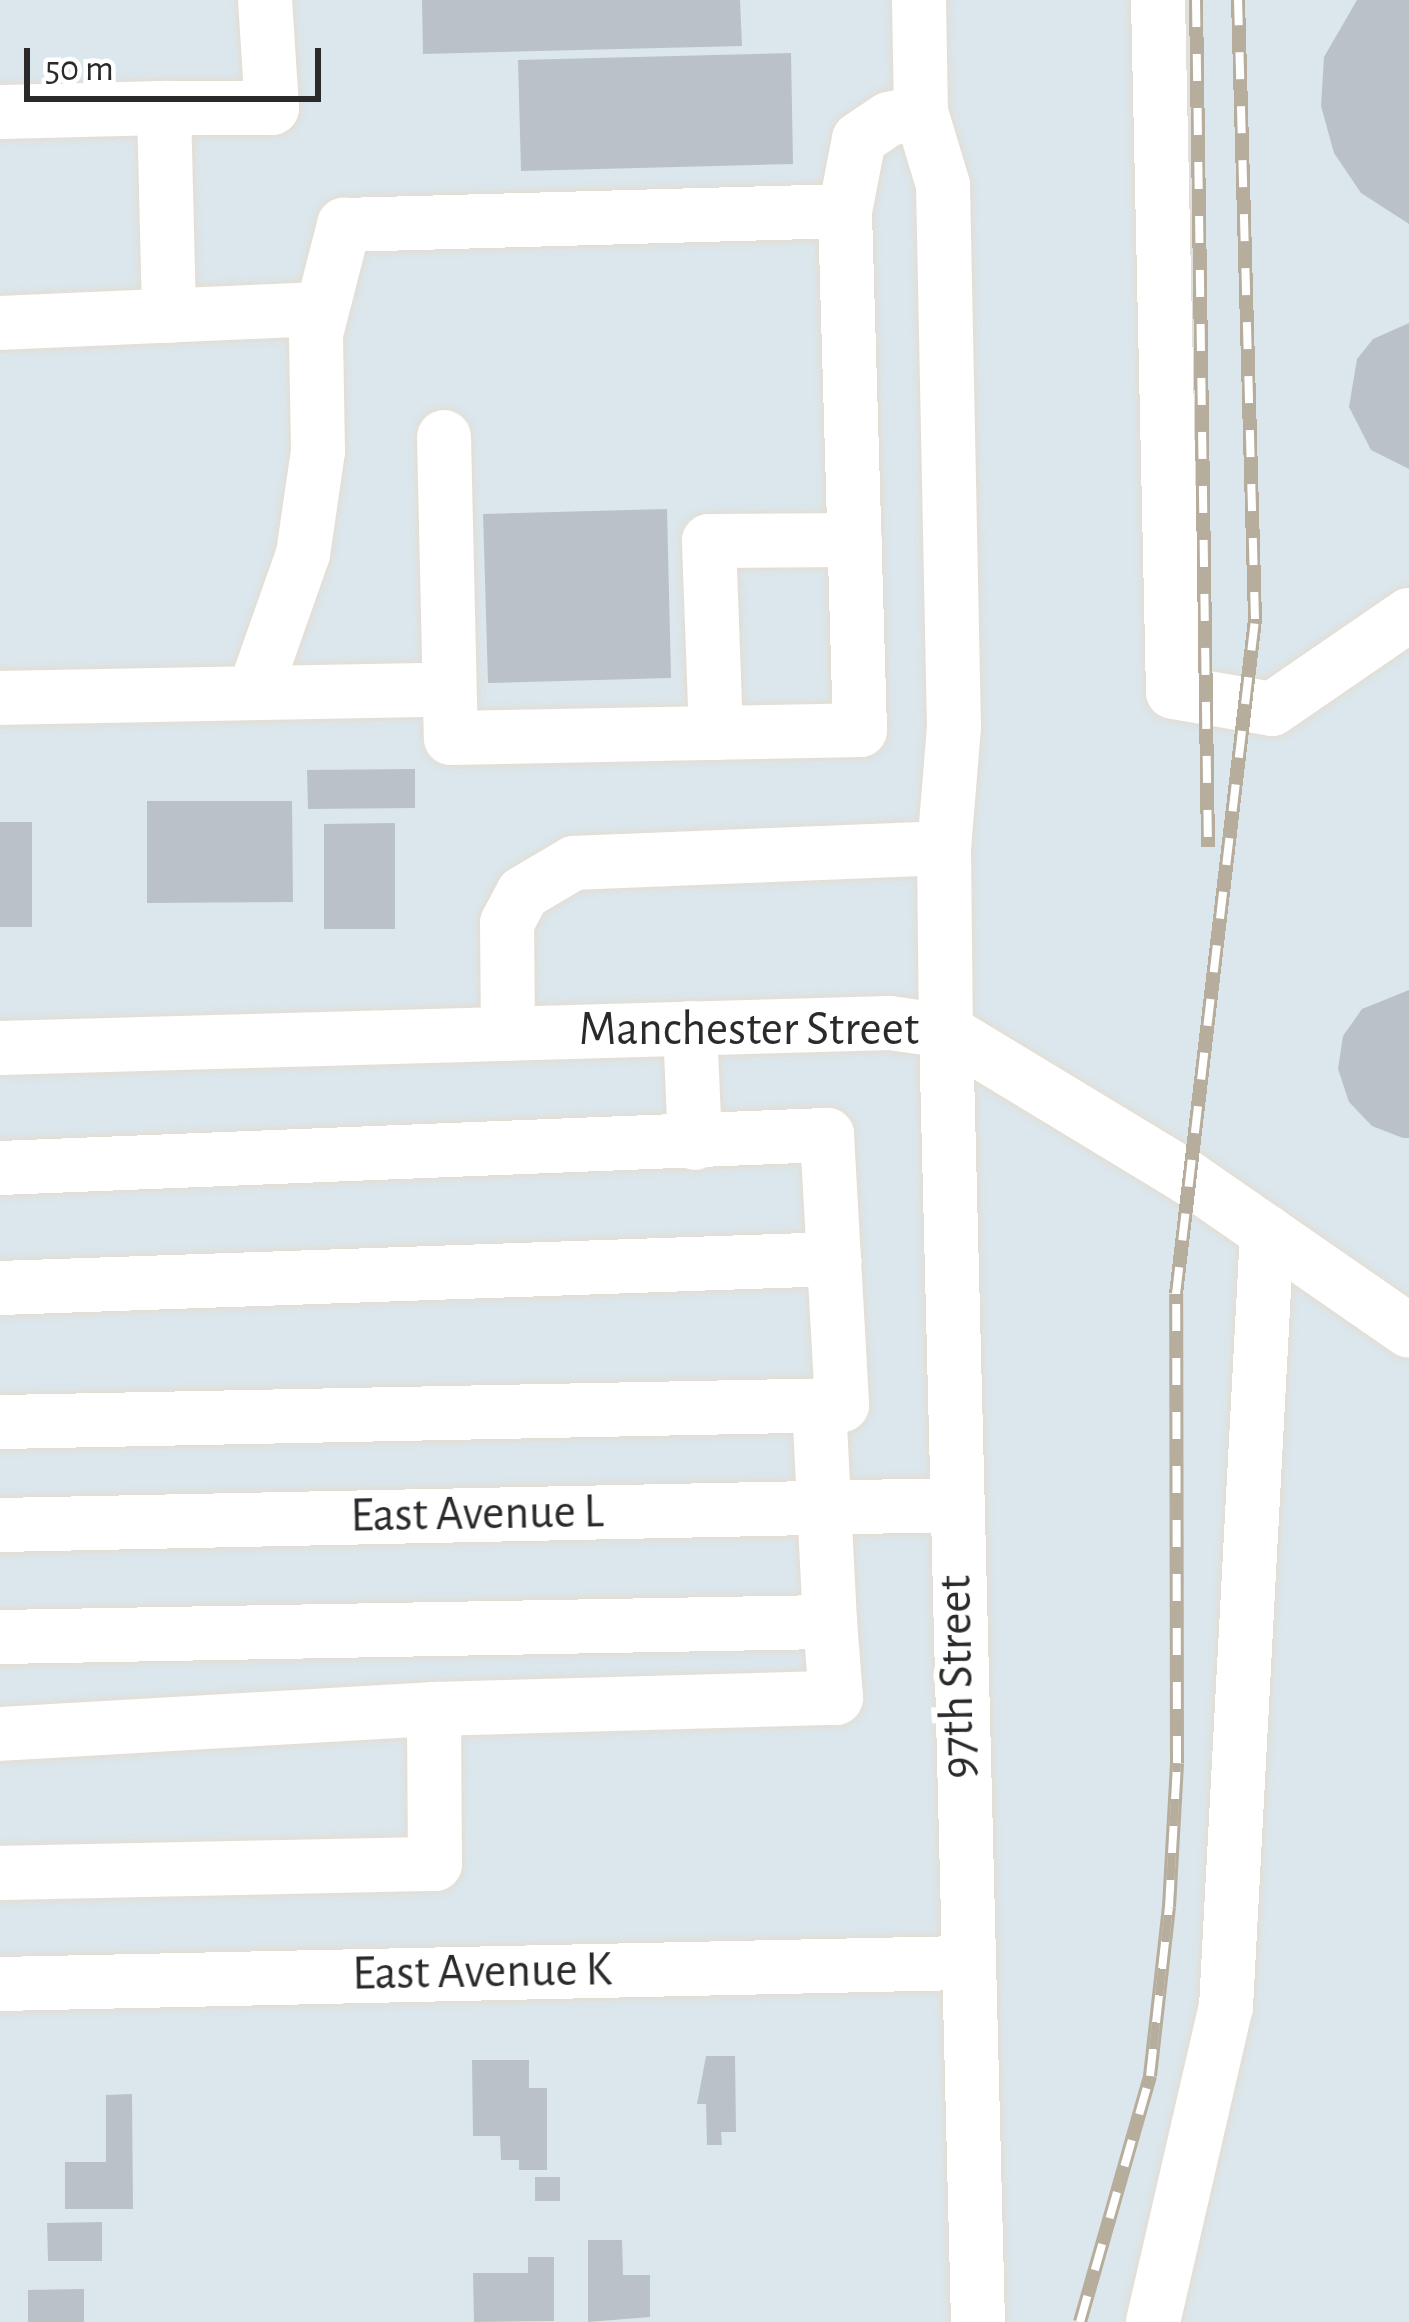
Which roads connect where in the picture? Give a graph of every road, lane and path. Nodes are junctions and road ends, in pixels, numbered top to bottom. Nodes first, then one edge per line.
1 (265, 0) edge
2 (919, 0) edge
3 (1158, 0) edge
4 (141, 109) junction
5 (0, 112) edge
6 (921, 112) junction
7 (845, 211) junction
8 (321, 309) junction
9 (169, 316) junction
10 (0, 323) edge
11 (444, 437) dead end
12 (855, 540) junction
13 (1409, 615) edge
14 (422, 690) dead end
15 (254, 693) junction
16 (0, 698) edge
17 (716, 733) junction
18 (944, 848) junction
19 (690, 1028) junction
20 (946, 1031) junction
21 (508, 1034) junction
22 (0, 1048) edge
23 (695, 1143) junction
24 (0, 1168) edge
25 (1267, 1232) junction
26 (834, 1259) junction
27 (0, 1288) edge
28 (1409, 1331) edge
29 (819, 1406) junction
30 (0, 1422) edge
31 (954, 1504) junction
32 (824, 1507) junction
33 (0, 1525) edge
34 (830, 1622) junction
35 (0, 1637) edge
36 (434, 1708) junction
37 (0, 1734) edge
38 (0, 1873) edge
39 (964, 1963) junction
40 (0, 1984) edge
41 (978, 2322) edge
42 (1153, 2322) edge

1 - 4 street
2 - 6 street, 97th Street
3 - 13 street
4 - 5 street
4 - 9 street
6 - 7 street
6 - 18 street, 97th Street
7 - 8 street
7 - 12 street
8 - 9 street
8 - 15 street
9 - 10 street
11 - 17 street
12 - 17 street
12 - 17 street
14 - 15 street
15 - 16 street
18 - 20 street, 97th Street
18 - 21 street
19 - 20 street, Manchester Street
19 - 21 street, Manchester Street
19 - 23 street
20 - 25 street, Manchester Street
20 - 31 street, 97th Street
21 - 22 street, Manchester Street
23 - 24 street
23 - 26 street
25 - 28 street, Manchester Street
25 - 42 street
26 - 27 street
26 - 29 street
29 - 30 street
29 - 32 street
31 - 32 street, East Avenue L
31 - 39 street, 97th Street
32 - 33 street, East Avenue L
32 - 34 street
34 - 35 street
34 - 36 street
36 - 37 street
36 - 38 street
39 - 40 street, East Avenue K
39 - 41 street, 97th Street

